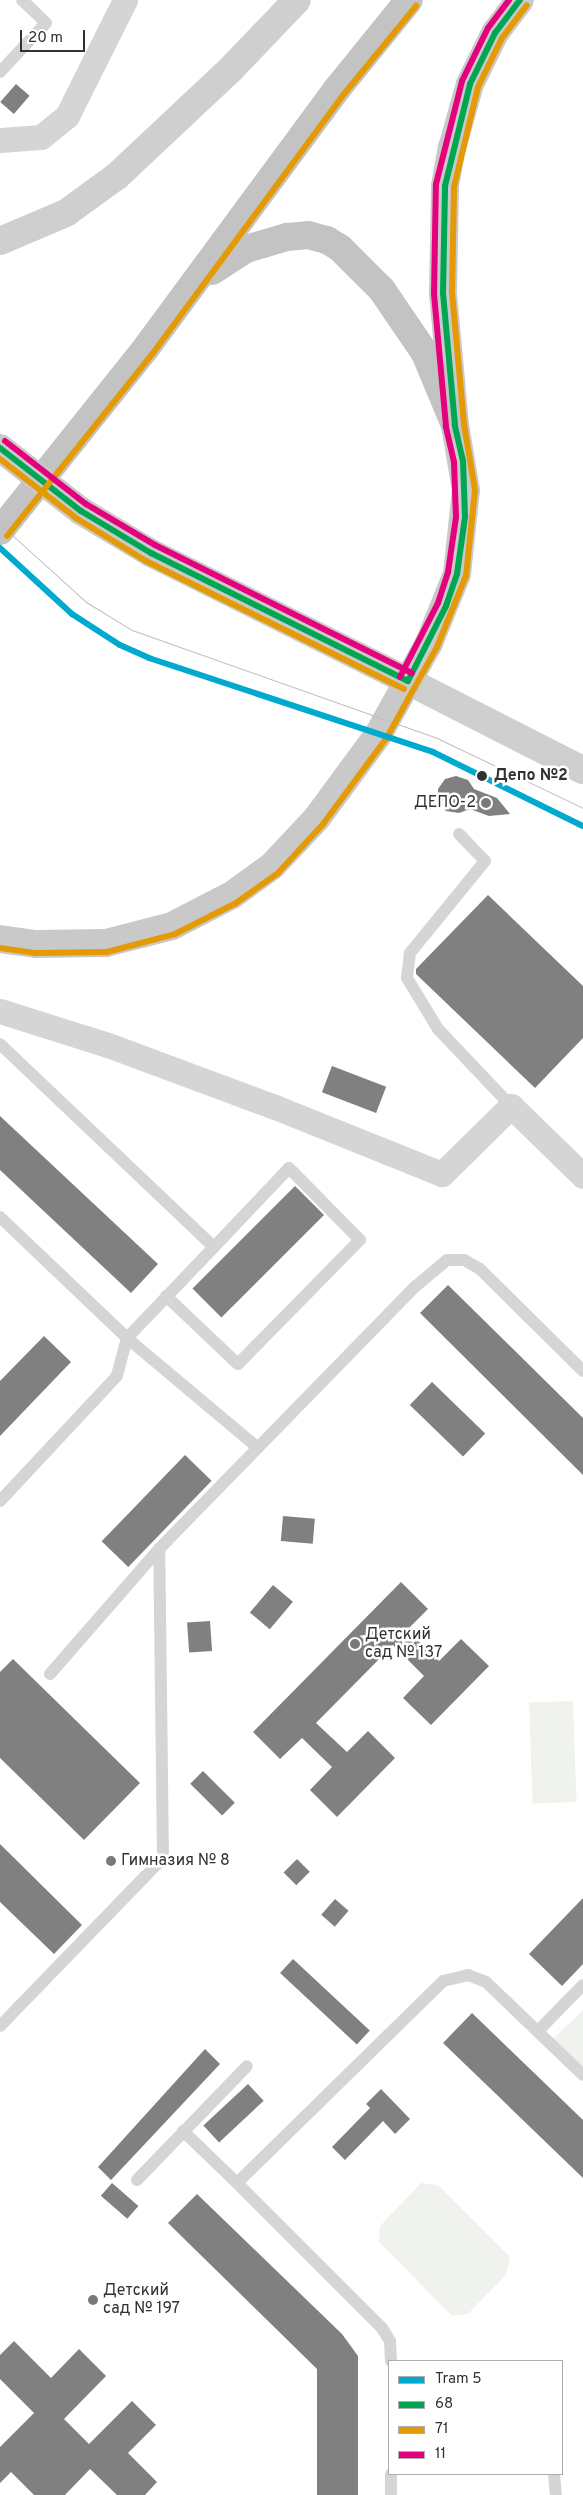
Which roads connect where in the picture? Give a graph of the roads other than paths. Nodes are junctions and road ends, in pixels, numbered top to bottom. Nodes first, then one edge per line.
1 (22, 0) edge
2 (125, 0) edge
3 (297, 0) edge
4 (396, 0) edge
5 (409, 0) edge
6 (520, 0) edge
7 (0, 72) edge
8 (337, 89) junction
9 (0, 140) edge
10 (0, 241) edge
11 (146, 348) junction
12 (455, 425) junction
13 (0, 448) edge
14 (0, 531) edge
15 (408, 681) junction
16 (583, 770) edge
17 (459, 834) dead end
18 (0, 939) edge
19 (0, 1011) edge
20 (0, 1044) edge
21 (511, 1106) junction
22 (583, 1176) edge
23 (0, 1217) edge
24 (214, 1246) junction
25 (166, 1296) junction
26 (127, 1338) junction
27 (583, 1371) edge
28 (256, 1448) junction
29 (0, 1501) edge
30 (159, 1549) junction
31 (50, 1674) dead end
32 (583, 1984) edge
33 (0, 2026) edge
34 (538, 2031) junction
35 (247, 2066) dead end
36 (583, 2075) edge
37 (183, 2131) junction
38 (137, 2180) dead end
39 (237, 2184) junction
40 (391, 2360) edge
41 (391, 2475) edge
42 (554, 2475) edge
43 (391, 2495) edge
44 (556, 2495) edge

1 - 7 lane
2 - 9 street
3 - 10 main road
4 - 8 main road
5 - 8 highway
6 - 12 main road
8 - 11 highway
11 - 12 highway
11 - 14 highway
12 - 15 main road
13 - 15 main road, bridge
15 - 16 main road
15 - 18 main road
17 - 21 lane
19 - 21 street
20 - 24 lane
21 - 22 street
23 - 26 lane
24 - 25 lane
24 - 25 lane
25 - 26 lane
26 - 28 lane
26 - 29 lane
27 - 28 lane
28 - 30 lane
30 - 31 lane
30 - 33 lane
32 - 34 lane
34 - 36 lane
34 - 39 lane
35 - 37 lane
37 - 38 lane
37 - 39 lane
39 - 40 lane
41 - 43 lane
42 - 44 lane

